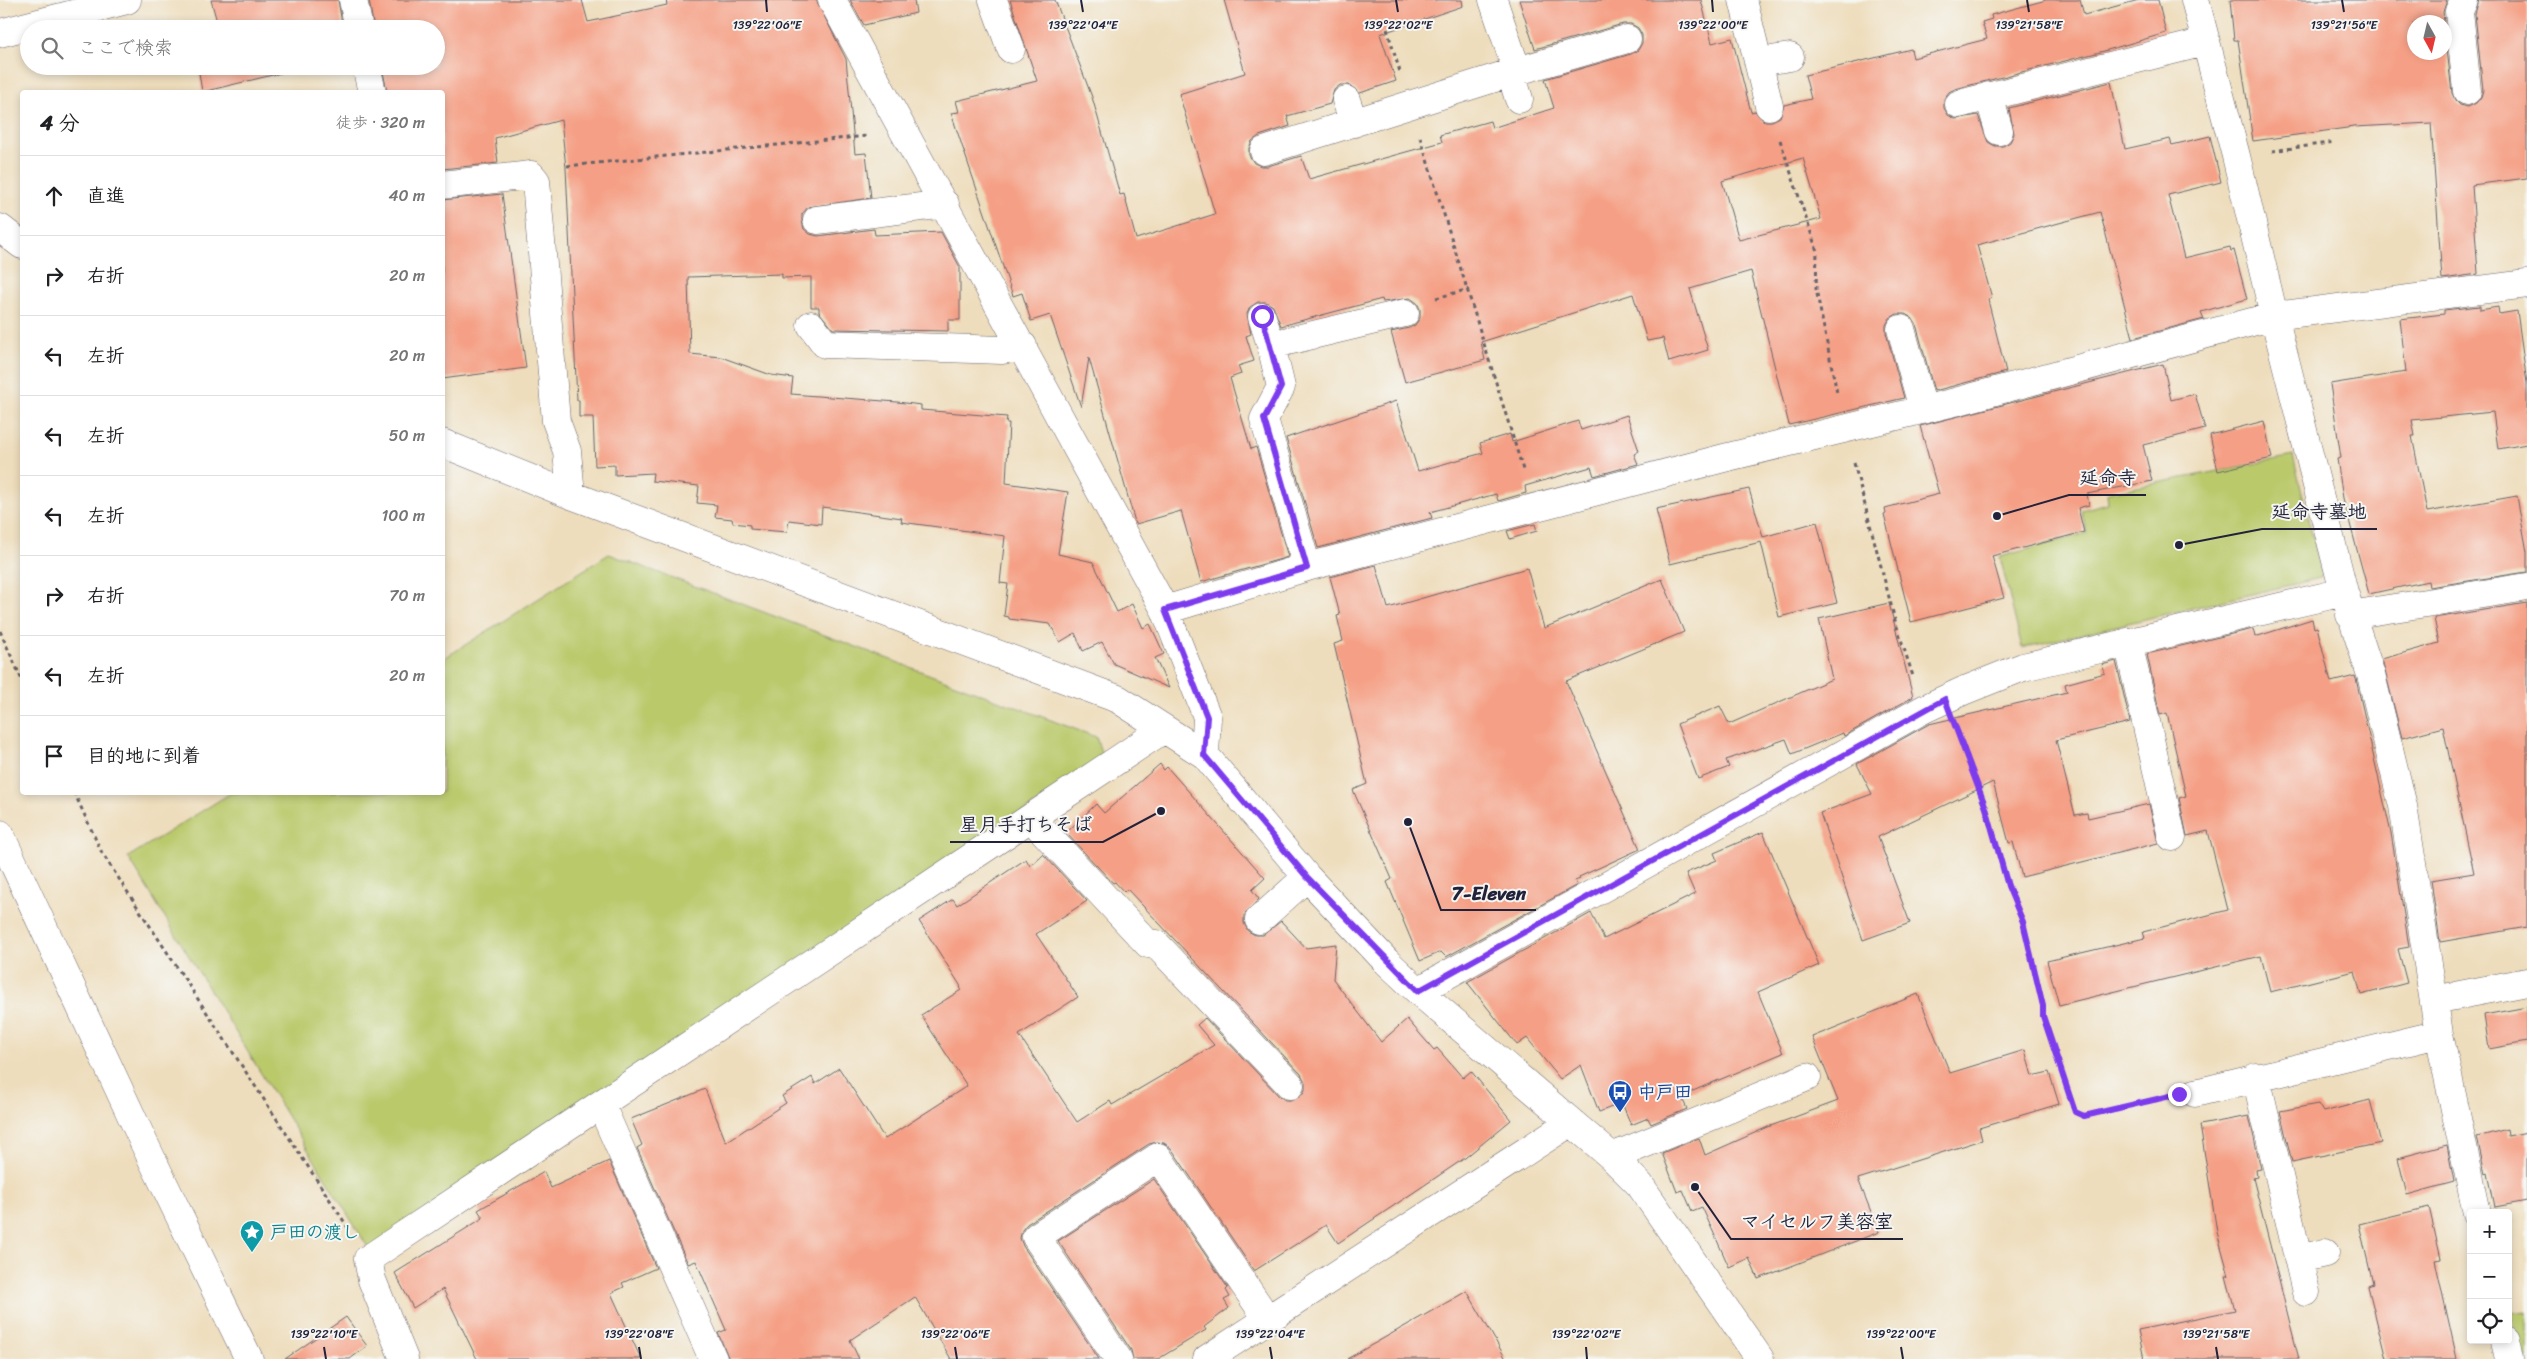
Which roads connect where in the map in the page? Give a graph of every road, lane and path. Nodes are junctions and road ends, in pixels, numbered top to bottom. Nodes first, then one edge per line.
1 (127, 0) edge
2 (353, 0) edge
3 (832, 0) edge
4 (993, 0) edge
5 (1493, 0) edge
6 (1742, 0) edge
7 (2195, 0) edge
8 (2464, 0) edge
9 (57, 9) edge
10 (31, 20) edge
11 (357, 20) edge
12 (20, 25) edge
13 (1387, 29) dead end
14 (0, 33) edge
15 (1627, 39) dead end
16 (2206, 42) junction
17 (1011, 49) dead end
18 (1790, 56) dead end
19 (1759, 62) junction
20 (368, 75) edge
21 (1515, 81) junction
22 (372, 90) edge
23 (2467, 91) dead end
24 (1989, 96) junction
25 (1959, 104) dead end
26 (1410, 106) junction
27 (1769, 106) dead end
28 (2000, 131) dead end
29 (905, 132) junction
30 (2335, 142) dead end
31 (1264, 151) dead end
32 (2236, 156) junction
33 (536, 181) junction
34 (445, 185) edge
35 (945, 204) junction
36 (817, 220) dead end
37 (0, 228) edge
38 (20, 243) edge
39 (2527, 284) edge
40 (1405, 313) dead end
41 (1262, 316) dead end
42 (2274, 316) junction
43 (811, 325) dead end
44 (1901, 329) dead end
45 (1271, 345) junction
46 (1023, 346) junction
47 (1923, 409) junction
48 (445, 444) edge
49 (571, 495) junction
50 (1535, 508) junction
51 (1307, 568) junction
52 (2527, 587) edge
53 (2347, 603) junction
54 (1165, 610) junction
55 (0, 631) edge
56 (2128, 642) junction
57 (20, 676) edge
58 (1945, 699) junction
59 (1164, 729) junction
60 (1204, 755) junction
61 (75, 795) edge
62 (1030, 818) junction
63 (0, 834) edge
64 (2172, 837) dead end
65 (1307, 877) junction
66 (1260, 920) dead end
67 (2527, 982) edge
68 (1418, 991) junction
69 (2434, 1000) junction
70 (2438, 1034) junction
71 (1807, 1077) dead end
72 (2256, 1078) junction
73 (1290, 1085) dead end
74 (2195, 1093) joint
75 (601, 1105) junction
76 (1570, 1122) junction
77 (1612, 1157) junction
78 (2476, 1209) edge
79 (2325, 1254) dead end
80 (368, 1259) junction
81 (2298, 1259) junction
82 (2306, 1292) dead end
83 (1268, 1320) junction
84 (2506, 1344) edge
85 (249, 1359) edge
86 (404, 1359) edge
87 (713, 1359) edge
88 (1118, 1359) edge
89 (1207, 1359) edge
90 (1760, 1359) edge
91 (2509, 1359) edge

1 - 9 street
2 - 11 street
3 - 29 street
4 - 17 street
5 - 21 street
6 - 19 street
7 - 16 street
8 - 23 street
9 - 10 street
12 - 14 street
13 - 26 path
15 - 21 street
16 - 24 street
16 - 32 street
18 - 19 street
19 - 27 street
20 - 22 street
21 - 26 street
24 - 25 street
24 - 28 street
26 - 31 street
26 - 50 path
29 - 33 path
29 - 35 street
30 - 32 path
32 - 42 street
33 - 34 street
33 - 49 street
35 - 36 street
35 - 46 street
37 - 38 street
39 - 42 street
40 - 45 street
41 - 45 street
42 - 47 street
42 - 53 street
43 - 46 street
44 - 47 street
45 - 51 street
46 - 54 street
47 - 50 street
48 - 49 street
49 - 59 street
50 - 51 street
51 - 54 street
52 - 53 street
53 - 56 street
53 - 69 street
54 - 60 street
55 - 57 path
56 - 58 street
56 - 64 street
58 - 68 street
58 - 74 path
59 - 60 street
59 - 62 street
60 - 65 street
61 - 80 path
62 - 73 street
62 - 75 street
63 - 85 street
65 - 66 street
65 - 68 street
67 - 69 street
68 - 76 street
69 - 70 street
70 - 72 street
70 - 78 street
71 - 77 street
72 - 74 street
72 - 81 street
75 - 80 street
75 - 87 street
76 - 77 street
76 - 83 street
77 - 90 street
79 - 81 street
80 - 86 street
81 - 82 street
83 - 88 street
83 - 89 street
84 - 91 street

